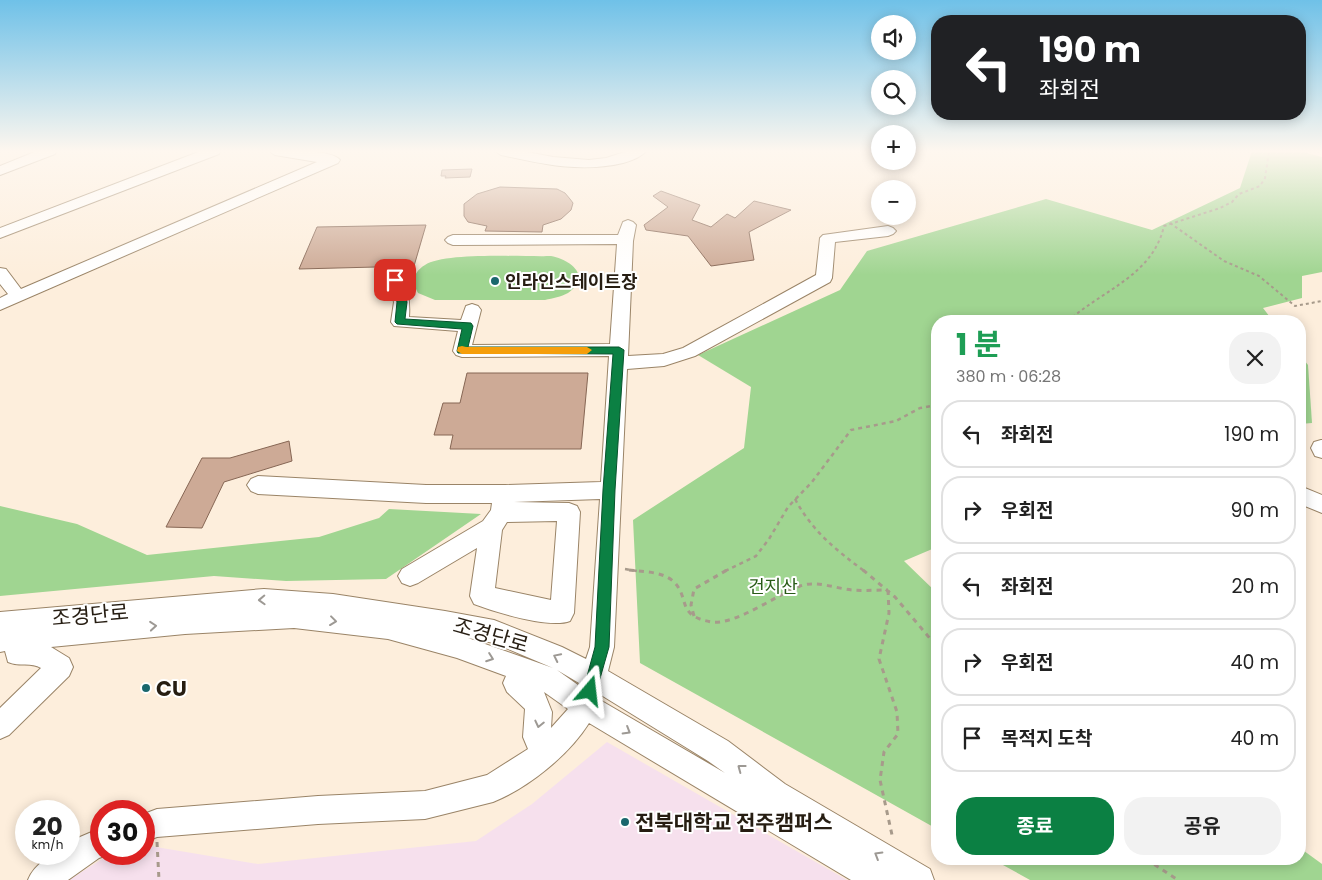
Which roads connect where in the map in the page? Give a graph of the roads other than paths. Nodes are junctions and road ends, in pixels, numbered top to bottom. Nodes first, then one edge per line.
1 (107, 192) edge
2 (259, 192) edge
3 (888, 231) dead end
4 (0, 233) edge
5 (453, 240) dead end
6 (0, 273) edge
7 (395, 280) dead end
8 (18, 296) junction
9 (0, 304) edge
10 (618, 357) junction
11 (258, 485) dead end
12 (609, 490) junction
13 (1306, 497) edge
14 (1322, 504) edge
15 (499, 512) junction
16 (410, 576) dead end
17 (0, 623) edge
18 (10, 639) edge
19 (522, 669) junction
20 (594, 677) junction
21 (585, 706) junction
22 (0, 726) edge
23 (545, 754) junction
24 (155, 826) edge
25 (90, 847) edge
26 (43, 880) edge
27 (879, 880) edge
28 (920, 880) edge

1 - 4 street
2 - 8 street
3 - 10 street
5 - 10 street
6 - 8 street
7 - 10 street
8 - 9 street
10 - 12 street
11 - 15 street
12 - 15 street
12 - 20 street
13 - 14 street
15 - 15 street
15 - 16 street
20 -> 17 street, 조경단로
18 -> 19 street, 조경단로
18 - 22 street
19 - 21 street, 조경단로
19 -> 23 street
20 - 21 street
28 -> 20 street, 조경단로
21 - 23 street
21 -> 27 street, 조경단로
23 - 24 street
25 - 26 street

